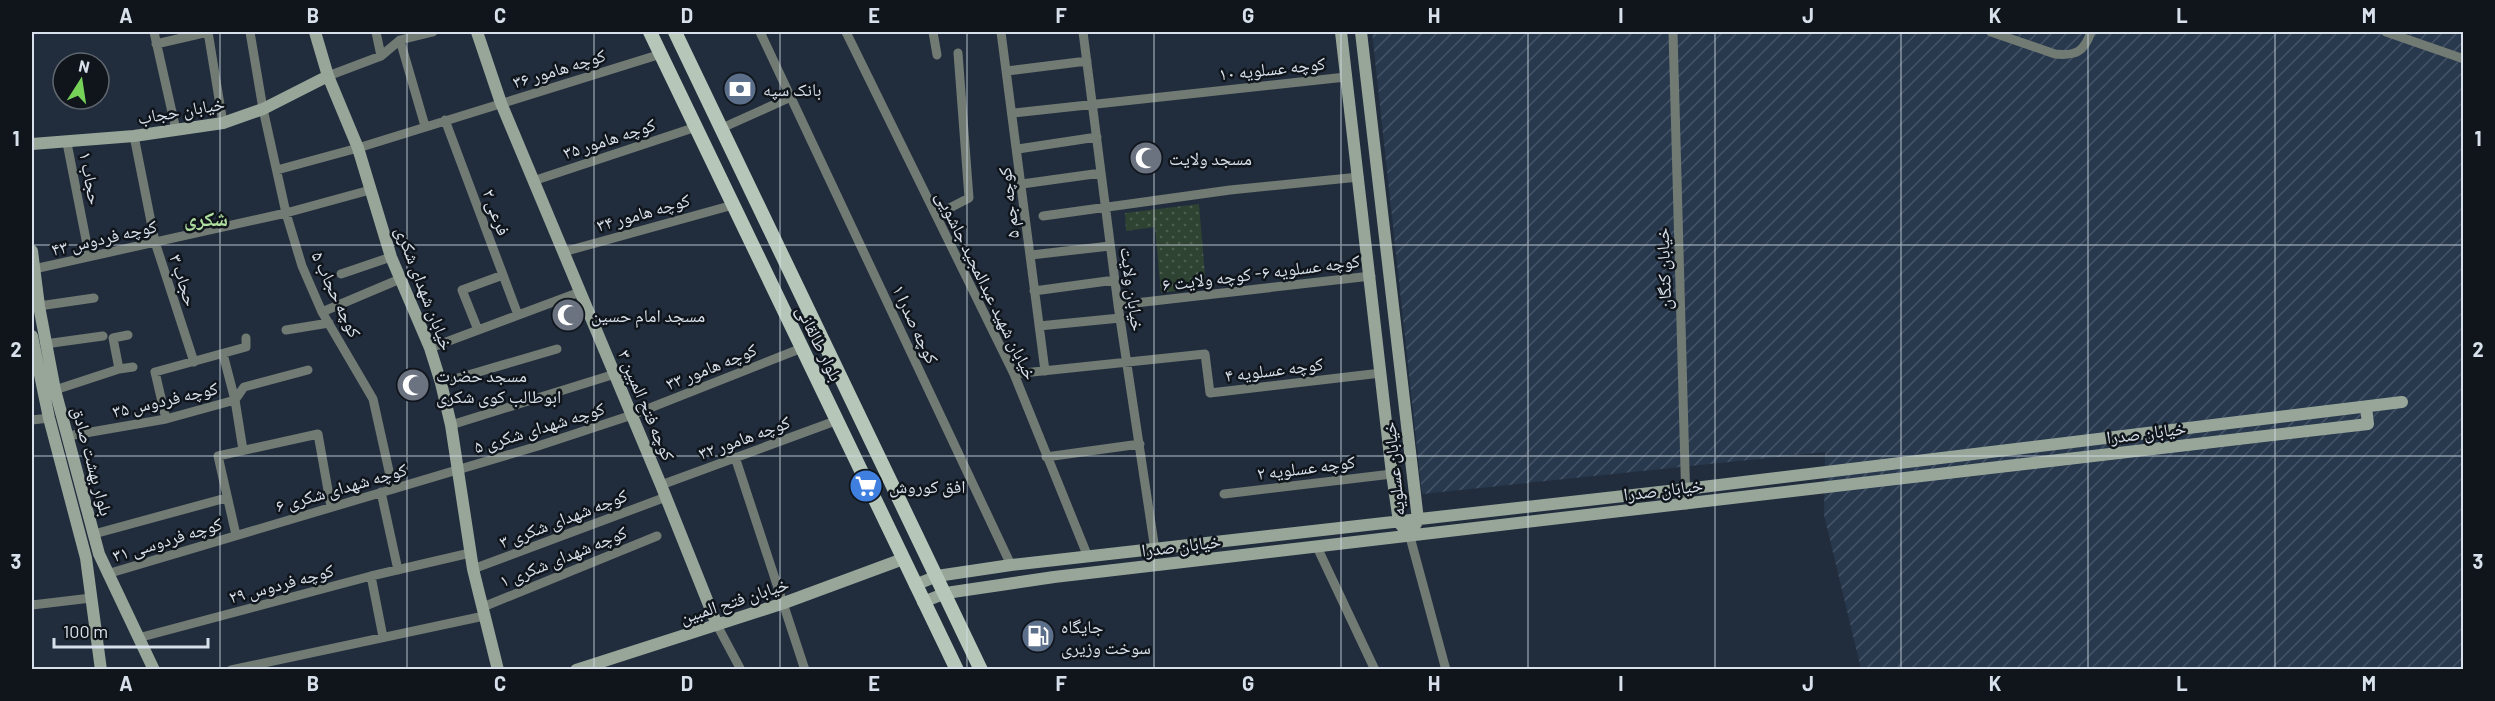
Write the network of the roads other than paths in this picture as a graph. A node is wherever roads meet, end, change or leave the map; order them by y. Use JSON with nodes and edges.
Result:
{"nodes":[{"id":1,"x":154,"y":32,"type":"edge"},
{"id":2,"x":208,"y":32,"type":"edge"},
{"id":3,"x":250,"y":32,"type":"edge"},
{"id":4,"x":315,"y":32,"type":"edge"},
{"id":5,"x":376,"y":32,"type":"edge"},
{"id":6,"x":433,"y":32,"type":"edge"},
{"id":7,"x":477,"y":32,"type":"edge"},
{"id":8,"x":650,"y":32,"type":"edge"},
{"id":9,"x":675,"y":32,"type":"edge"},
{"id":10,"x":760,"y":32,"type":"edge"},
{"id":11,"x":846,"y":32,"type":"edge"},
{"id":12,"x":933,"y":32,"type":"edge"},
{"id":13,"x":1001,"y":32,"type":"edge"},
{"id":14,"x":1083,"y":32,"type":"edge"},
{"id":15,"x":1341,"y":32,"type":"edge"},
{"id":16,"x":1361,"y":32,"type":"edge"},
{"id":17,"x":1673,"y":32,"type":"edge"},
{"id":18,"x":1991,"y":32,"type":"edge"},
{"id":19,"x":2091,"y":32,"type":"edge"},
{"id":20,"x":2386,"y":32,"type":"edge"},
{"id":21,"x":400,"y":40,"type":"junction"},
{"id":22,"x":156,"y":44,"type":"junction"},
{"id":23,"x":958,"y":53,"type":"dead end"},
{"id":24,"x":661,"y":54,"type":"junction"},
{"id":25,"x":381,"y":56,"type":"junction"},
{"id":26,"x":937,"y":56,"type":"dead end"},
{"id":27,"x":2463,"y":59,"type":"edge"},
{"id":28,"x":1087,"y":61,"type":"junction"},
{"id":29,"x":1007,"y":70,"type":"junction"},
{"id":30,"x":328,"y":76,"type":"junction"},
{"id":31,"x":1346,"y":77,"type":"junction"},
{"id":32,"x":791,"y":97,"type":"junction"},
{"id":33,"x":501,"y":103,"type":"junction"},
{"id":34,"x":1093,"y":103,"type":"junction"},
{"id":35,"x":263,"y":109,"type":"junction"},
{"id":36,"x":1013,"y":113,"type":"junction"},
{"id":37,"x":445,"y":120,"type":"junction"},
{"id":38,"x":223,"y":123,"type":"junction"},
{"id":39,"x":425,"y":126,"type":"junction"},
{"id":40,"x":696,"y":127,"type":"junction"},
{"id":41,"x":723,"y":128,"type":"junction"},
{"id":42,"x":176,"y":130,"type":"junction"},
{"id":43,"x":134,"y":136,"type":"junction"},
{"id":44,"x":1097,"y":137,"type":"junction"},
{"id":45,"x":67,"y":143,"type":"junction"},
{"id":46,"x":32,"y":144,"type":"edge"},
{"id":47,"x":358,"y":148,"type":"junction"},
{"id":48,"x":1018,"y":149,"type":"junction"},
{"id":49,"x":277,"y":170,"type":"junction"},
{"id":50,"x":1101,"y":173,"type":"junction"},
{"id":51,"x":1359,"y":177,"type":"junction"},
{"id":52,"x":533,"y":181,"type":"junction"},
{"id":53,"x":1022,"y":184,"type":"junction"},
{"id":54,"x":369,"y":190,"type":"junction"},
{"id":55,"x":733,"y":205,"type":"junction"},
{"id":56,"x":1106,"y":207,"type":"junction"},
{"id":57,"x":286,"y":213,"type":"junction"},
{"id":58,"x":936,"y":215,"type":"junction"},
{"id":59,"x":1043,"y":216,"type":"dead end"},
{"id":60,"x":155,"y":242,"type":"junction"},
{"id":61,"x":1110,"y":246,"type":"junction"},
{"id":62,"x":32,"y":251,"type":"edge"},
{"id":63,"x":563,"y":252,"type":"junction"},
{"id":64,"x":89,"y":255,"type":"junction"},
{"id":65,"x":1031,"y":255,"type":"junction"},
{"id":66,"x":392,"y":257,"type":"junction"},
{"id":67,"x":34,"y":269,"type":"junction"},
{"id":68,"x":341,"y":274,"type":"dead end"},
{"id":69,"x":503,"y":275,"type":"junction"},
{"id":70,"x":1371,"y":276,"type":"junction"},
{"id":71,"x":400,"y":279,"type":"junction"},
{"id":72,"x":1115,"y":280,"type":"junction"},
{"id":73,"x":1034,"y":291,"type":"junction"},
{"id":74,"x":580,"y":292,"type":"junction"},
{"id":75,"x":94,"y":298,"type":"dead end"},
{"id":76,"x":1118,"y":305,"type":"junction"},
{"id":77,"x":39,"y":306,"type":"junction"},
{"id":78,"x":322,"y":312,"type":"junction"},
{"id":79,"x":518,"y":315,"type":"junction"},
{"id":80,"x":1120,"y":318,"type":"junction"},
{"id":81,"x":329,"y":323,"type":"junction"},
{"id":82,"x":1039,"y":326,"type":"junction"},
{"id":83,"x":286,"y":330,"type":"dead end"},
{"id":84,"x":478,"y":330,"type":"junction"},
{"id":85,"x":128,"y":335,"type":"dead end"},
{"id":86,"x":103,"y":336,"type":"dead end"},
{"id":87,"x":246,"y":338,"type":"dead end"},
{"id":88,"x":823,"y":339,"type":"junction"},
{"id":89,"x":35,"y":341,"type":"edge"},
{"id":90,"x":430,"y":348,"type":"junction"},
{"id":91,"x":802,"y":348,"type":"junction"},
{"id":92,"x":557,"y":349,"type":"dead end"},
{"id":93,"x":223,"y":354,"type":"junction"},
{"id":94,"x":194,"y":362,"type":"junction"},
{"id":95,"x":1128,"y":362,"type":"junction"},
{"id":96,"x":133,"y":367,"type":"dead end"},
{"id":97,"x":119,"y":369,"type":"junction"},
{"id":98,"x":308,"y":370,"type":"dead end"},
{"id":99,"x":1045,"y":371,"type":"junction"},
{"id":100,"x":1381,"y":373,"type":"junction"},
{"id":101,"x":615,"y":374,"type":"junction"},
{"id":102,"x":1014,"y":374,"type":"junction"},
{"id":103,"x":441,"y":383,"type":"junction"},
{"id":104,"x":55,"y":390,"type":"junction"},
{"id":105,"x":235,"y":400,"type":"junction"},
{"id":106,"x":2402,"y":402,"type":"dead end"},
{"id":107,"x":2366,"y":407,"type":"junction"},
{"id":108,"x":632,"y":415,"type":"junction"},
{"id":109,"x":49,"y":418,"type":"junction"},
{"id":110,"x":166,"y":419,"type":"junction"},
{"id":111,"x":32,"y":420,"type":"edge"},
{"id":112,"x":838,"y":420,"type":"junction"},
{"id":113,"x":2227,"y":424,"type":"junction"},
{"id":114,"x":451,"y":425,"type":"junction"},
{"id":115,"x":68,"y":436,"type":"junction"},
{"id":116,"x":2228,"y":440,"type":"junction"},
{"id":117,"x":2063,"y":443,"type":"junction"},
{"id":118,"x":1140,"y":444,"type":"junction"},
{"id":119,"x":243,"y":450,"type":"junction"},
{"id":120,"x":735,"y":457,"type":"junction"},
{"id":121,"x":1046,"y":457,"type":"junction"},
{"id":122,"x":2066,"y":460,"type":"junction"},
{"id":123,"x":1922,"y":461,"type":"junction"},
{"id":124,"x":456,"y":470,"type":"junction"},
{"id":125,"x":1392,"y":474,"type":"junction"},
{"id":126,"x":1924,"y":476,"type":"junction"},
{"id":127,"x":393,"y":489,"type":"junction"},
{"id":128,"x":1686,"y":489,"type":"junction"},
{"id":129,"x":663,"y":491,"type":"junction"},
{"id":130,"x":381,"y":492,"type":"junction"},
{"id":131,"x":1224,"y":494,"type":"dead end"},
{"id":132,"x":226,"y":498,"type":"junction"},
{"id":133,"x":1686,"y":505,"type":"junction"},
{"id":134,"x":332,"y":507,"type":"junction"},
{"id":135,"x":1418,"y":520,"type":"junction"},
{"id":136,"x":1398,"y":522,"type":"junction"},
{"id":137,"x":94,"y":534,"type":"junction"},
{"id":138,"x":236,"y":535,"type":"junction"},
{"id":139,"x":657,"y":536,"type":"dead end"},
{"id":140,"x":1410,"y":537,"type":"junction"},
{"id":141,"x":1209,"y":544,"type":"junction"},
{"id":142,"x":1317,"y":547,"type":"junction"},
{"id":143,"x":1155,"y":550,"type":"junction"},
{"id":144,"x":470,"y":553,"type":"junction"},
{"id":145,"x":1088,"y":557,"type":"junction"},
{"id":146,"x":903,"y":559,"type":"junction"},
{"id":147,"x":1211,"y":559,"type":"junction"},
{"id":148,"x":1051,"y":562,"type":"junction"},
{"id":149,"x":1011,"y":565,"type":"junction"},
{"id":150,"x":473,"y":569,"type":"junction"},
{"id":151,"x":398,"y":570,"type":"junction"},
{"id":152,"x":107,"y":574,"type":"junction"},
{"id":153,"x":370,"y":576,"type":"junction"},
{"id":154,"x":937,"y":576,"type":"junction"},
{"id":155,"x":1054,"y":577,"type":"junction"},
{"id":156,"x":88,"y":578,"type":"junction"},
{"id":157,"x":915,"y":585,"type":"junction"},
{"id":158,"x":946,"y":593,"type":"junction"},
{"id":159,"x":91,"y":598,"type":"junction"},
{"id":160,"x":923,"y":602,"type":"junction"},
{"id":161,"x":784,"y":603,"type":"junction"},
{"id":162,"x":32,"y":605,"type":"edge"},
{"id":163,"x":483,"y":612,"type":"junction"},
{"id":164,"x":717,"y":625,"type":"junction"},
{"id":165,"x":383,"y":637,"type":"junction"},
{"id":166,"x":138,"y":638,"type":"junction"},
{"id":167,"x":101,"y":669,"type":"edge"},
{"id":168,"x":154,"y":669,"type":"edge"},
{"id":169,"x":231,"y":669,"type":"edge"},
{"id":170,"x":498,"y":669,"type":"edge"},
{"id":171,"x":576,"y":669,"type":"edge"},
{"id":172,"x":741,"y":669,"type":"edge"},
{"id":173,"x":805,"y":669,"type":"edge"},
{"id":174,"x":957,"y":669,"type":"edge"},
{"id":175,"x":981,"y":669,"type":"edge"},
{"id":176,"x":1375,"y":669,"type":"edge"},
{"id":177,"x":1446,"y":669,"type":"edge"}],
"edges":[{"from":1,"to":22,"type":"street"},
{"from":2,"to":22,"type":"street"},
{"from":2,"to":38,"type":"street"},
{"from":3,"to":35,"type":"street","name":"کوچه حجاب ۵"},
{"from":4,"to":30,"type":"street","name":"خیابان شهدای شکری"},
{"from":5,"to":25,"type":"street"},
{"from":6,"to":21,"type":"street"},
{"from":7,"to":33,"type":"street","name":"کوچه فتح المبین ۳"},
{"from":8,"to":24,"type":"main road","name":"بلوار طالقانی"},
{"from":9,"to":41,"type":"main road","name":"بلوار طالقانی"},
{"from":10,"to":32,"type":"street","name":"کوچه صدرا ۱"},
{"from":11,"to":58,"type":"street","name":"خیابان شهید عبدالمجید جاشویی"},
{"from":12,"to":26,"type":"street"},
{"from":13,"to":29,"type":"street","name":"کوچه جم ۵"},
{"from":14,"to":28,"type":"street","name":"خیابان ولایت"},
{"from":15,"to":31,"type":"street","name":"خیابان عسلویه"},
{"from":16,"to":135,"type":"street","name":"خیابان عسلویه"},
{"from":17,"to":128,"type":"street","name":"خیابان کنگان"},
{"from":18,"to":19,"type":"street"},
{"from":20,"to":27,"type":"street"},
{"from":21,"to":25,"type":"street"},
{"from":21,"to":39,"type":"street"},
{"from":22,"to":42,"type":"street"},
{"from":23,"to":58,"type":"street"},
{"from":24,"to":33,"type":"street","name":"کوچه هامور ۳۶"},
{"from":24,"to":40,"type":"main road","name":"بلوار طالقانی"},
{"from":25,"to":30,"type":"street"},
{"from":28,"to":29,"type":"street"},
{"from":28,"to":34,"type":"street","name":"خیابان ولایت"},
{"from":29,"to":36,"type":"street","name":"کوچه جم ۵"},
{"from":30,"to":35,"type":"street","name":"خیابان حجاب"},
{"from":30,"to":47,"type":"street","name":"خیابان شهدای شکری"},
{"from":31,"to":34,"type":"street","name":"کوچه عسلویه ۱۰"},
{"from":31,"to":51,"type":"street","name":"خیابان عسلویه"},
{"from":32,"to":41,"type":"street"},
{"from":32,"to":149,"type":"street","name":"کوچه صدرا ۱"},
{"from":33,"to":37,"type":"street","name":"کوچه هامور ۳۶"},
{"from":33,"to":52,"type":"street","name":"کوچه فتح المبین ۳"},
{"from":34,"to":36,"type":"street","name":"کوچه عسلویه ۱۰"},
{"from":34,"to":44,"type":"street","name":"خیابان ولایت"},
{"from":35,"to":38,"type":"street","name":"خیابان حجاب"},
{"from":35,"to":49,"type":"street","name":"کوچه حجاب ۵"},
{"from":36,"to":48,"type":"street","name":"کوچه جم ۵"},
{"from":37,"to":39,"type":"street","name":"کوچه هامور ۳۶"},
{"from":37,"to":69,"type":"street","name":"فرعی ۲"},
{"from":38,"to":42,"type":"street","name":"خیابان حجاب"},
{"from":39,"to":47,"type":"street","name":"کوچه هامور ۳۶"},
{"from":40,"to":52,"type":"street","name":"کوچه هامور ۳۵"},
{"from":40,"to":55,"type":"main road","name":"بلوار طالقانی"},
{"from":41,"to":88,"type":"main road","name":"بلوار طالقانی"},
{"from":42,"to":43,"type":"street","name":"خیابان حجاب"},
{"from":43,"to":45,"type":"street","name":"خیابان حجاب"},
{"from":43,"to":60,"type":"street","name":"حجاب ۳"},
{"from":44,"to":48,"type":"street"},
{"from":44,"to":50,"type":"street","name":"خیابان ولایت"},
{"from":45,"to":46,"type":"street","name":"خیابان حجاب"},
{"from":45,"to":64,"type":"street","name":"حجاب ۱"},
{"from":47,"to":49,"type":"street","name":"کوچه هامور ۳۶"},
{"from":47,"to":54,"type":"street","name":"خیابان شهدای شکری"},
{"from":48,"to":53,"type":"street","name":"کوچه جم ۵"},
{"from":49,"to":57,"type":"street","name":"کوچه حجاب ۵"},
{"from":50,"to":53,"type":"street"},
{"from":50,"to":56,"type":"street","name":"خیابان ولایت"},
{"from":51,"to":56,"type":"street"},
{"from":51,"to":70,"type":"street","name":"خیابان عسلویه"},
{"from":52,"to":63,"type":"street","name":"کوچه فتح المبین ۳"},
{"from":53,"to":65,"type":"street","name":"کوچه جم ۵"},
{"from":54,"to":57,"type":"street","name":"کوچه فردوس ۴۳"},
{"from":54,"to":66,"type":"street","name":"خیابان شهدای شکری"},
{"from":55,"to":63,"type":"street","name":"کوچه هامور ۳۴"},
{"from":55,"to":91,"type":"main road","name":"بلوار طالقانی"},
{"from":56,"to":59,"type":"street"},
{"from":56,"to":61,"type":"street","name":"خیابان ولایت"},
{"from":57,"to":60,"type":"street","name":"کوچه فردوس ۴۳"},
{"from":57,"to":78,"type":"street","name":"کوچه حجاب ۵"},
{"from":58,"to":102,"type":"street","name":"خیابان شهید عبدالمجید جاشویی"},
{"from":60,"to":64,"type":"street","name":"کوچه فردوس ۴۳"},
{"from":60,"to":94,"type":"street","name":"حجاب ۳"},
{"from":61,"to":65,"type":"street"},
{"from":61,"to":72,"type":"street","name":"خیابان ولایت"},
{"from":62,"to":67,"type":"street","name":"بلوار بهشت صادق"},
{"from":63,"to":74,"type":"street","name":"کوچه فتح المبین ۳"},
{"from":64,"to":67,"type":"street","name":"کوچه فردوس ۴۳"},
{"from":65,"to":73,"type":"street","name":"کوچه جم ۵"},
{"from":66,"to":68,"type":"street"},
{"from":66,"to":71,"type":"street","name":"خیابان شهدای شکری"},
{"from":67,"to":77,"type":"street","name":"بلوار بهشت صادق"},
{"from":69,"to":79,"type":"street","name":"فرعی ۲"},
{"from":69,"to":84,"type":"street"},
{"from":70,"to":76,"type":"street","name":"کوچه عسلویه ۶- کوچه ولایت ۶"},
{"from":70,"to":100,"type":"street","name":"خیابان عسلویه"},
{"from":71,"to":78,"type":"street"},
{"from":71,"to":90,"type":"street","name":"خیابان شهدای شکری"},
{"from":72,"to":73,"type":"street"},
{"from":72,"to":76,"type":"street","name":"خیابان ولایت"},
{"from":73,"to":82,"type":"street","name":"کوچه جم ۵"},
{"from":74,"to":79,"type":"street"},
{"from":74,"to":101,"type":"street","name":"کوچه فتح المبین ۳"},
{"from":75,"to":77,"type":"street"},
{"from":76,"to":80,"type":"street","name":"خیابان ولایت"},
{"from":77,"to":89,"type":"street","name":"بلوار بهشت صادق"},
{"from":78,"to":81,"type":"street","name":"کوچه حجاب ۵"},
{"from":79,"to":84,"type":"street"},
{"from":80,"to":82,"type":"street"},
{"from":80,"to":95,"type":"street","name":"خیابان ولایت"},
{"from":81,"to":83,"type":"street"},
{"from":81,"to":127,"type":"street","name":"کوچه حجاب ۵"},
{"from":82,"to":99,"type":"street","name":"کوچه جم ۵"},
{"from":84,"to":90,"type":"street"},
{"from":85,"to":97,"type":"street"},
{"from":86,"to":89,"type":"street"},
{"from":87,"to":93,"type":"street"},
{"from":88,"to":91,"type":"main road"},
{"from":88,"to":154,"type":"main road","name":"بلوار طالقانی"},
{"from":89,"to":104,"type":"street","name":"بلوار بهشت صادق"},
{"from":89,"to":109,"type":"street","name":"بلوار بهشت صادق"},
{"from":90,"to":103,"type":"street","name":"خیابان شهدای شکری"},
{"from":91,"to":108,"type":"street","name":"کوچه هامور ۳۳"},
{"from":91,"to":112,"type":"main road","name":"بلوار طالقانی"},
{"from":92,"to":103,"type":"street"},
{"from":93,"to":94,"type":"street"},
{"from":93,"to":105,"type":"street"},
{"from":94,"to":110,"type":"street"},
{"from":95,"to":99,"type":"street"},
{"from":95,"to":100,"type":"street","name":"کوچه عسلویه ۴"},
{"from":95,"to":118,"type":"street","name":"خیابان ولایت"},
{"from":96,"to":97,"type":"street"},
{"from":97,"to":104,"type":"street"},
{"from":98,"to":105,"type":"street"},
{"from":99,"to":102,"type":"street"},
{"from":100,"to":125,"type":"street","name":"خیابان عسلویه"},
{"from":101,"to":108,"type":"street","name":"کوچه فتح المبین ۳"},
{"from":101,"to":114,"type":"street"},
{"from":102,"to":121,"type":"street","name":"خیابان شهید عبدالمجید جاشویی"},
{"from":103,"to":114,"type":"street","name":"خیابان شهدای شکری"},
{"from":104,"to":115,"type":"street","name":"بلوار بهشت صادق"},
{"from":105,"to":110,"type":"street","name":"کوچه فردوس ۳۵"},
{"from":105,"to":119,"type":"street"},
{"from":106,"to":107,"type":"street","name":"خیابان صدرا"},
{"from":107,"to":113,"type":"street","name":"خیابان صدرا"},
{"from":107,"to":116,"type":"street","name":"خیابان صدرا"},
{"from":108,"to":124,"type":"street","name":"کوچه شهدای شکری ۵"},
{"from":108,"to":129,"type":"street","name":"کوچه فتح المبین ۳"},
{"from":109,"to":111,"type":"street"},
{"from":109,"to":156,"type":"street","name":"بلوار بهشت صادق"},
{"from":110,"to":115,"type":"street","name":"کوچه فردوس ۳۵"},
{"from":112,"to":120,"type":"street","name":"کوچه هامور ۳۲"},
{"from":112,"to":146,"type":"main road","name":"بلوار طالقانی"},
{"from":113,"to":116,"type":"street"},
{"from":113,"to":117,"type":"street","name":"خیابان صدرا"},
{"from":114,"to":124,"type":"street","name":"خیابان شهدای شکری"},
{"from":115,"to":137,"type":"street","name":"بلوار بهشت صادق"},
{"from":116,"to":122,"type":"street","name":"خیابان صدرا"},
{"from":117,"to":122,"type":"street"},
{"from":117,"to":123,"type":"street","name":"خیابان صدرا"},
{"from":118,"to":121,"type":"street"},
{"from":118,"to":143,"type":"street","name":"خیابان ولایت"},
{"from":119,"to":132,"type":"street"},
{"from":119,"to":134,"type":"street"},
{"from":120,"to":129,"type":"street","name":"کوچه هامور ۳۲"},
{"from":120,"to":161,"type":"street"},
{"from":121,"to":145,"type":"street","name":"خیابان شهید عبدالمجید جاشویی"},
{"from":122,"to":126,"type":"street","name":"خیابان صدرا"},
{"from":123,"to":126,"type":"street"},
{"from":123,"to":128,"type":"street","name":"خیابان صدرا"},
{"from":124,"to":127,"type":"street","name":"کوچه شهدای شکری ۶"},
{"from":124,"to":144,"type":"street","name":"خیابان شهدای شکری"},
{"from":125,"to":131,"type":"street","name":"کوچه عسلویه ۲"},
{"from":125,"to":136,"type":"street","name":"خیابان عسلویه"},
{"from":126,"to":133,"type":"street","name":"خیابان صدرا"},
{"from":127,"to":130,"type":"street","name":"کوچه شهدای شکری ۶"},
{"from":128,"to":133,"type":"street","name":"خیابان کنگان"},
{"from":128,"to":135,"type":"street","name":"خیابان صدرا"},
{"from":129,"to":150,"type":"street","name":"کوچه شهدای شکری ۳"},
{"from":129,"to":164,"type":"street","name":"کوچه فتح المبین ۳"},
{"from":130,"to":134,"type":"street","name":"کوچه شهدای شکری ۶"},
{"from":130,"to":151,"type":"street"},
{"from":132,"to":137,"type":"street"},
{"from":132,"to":138,"type":"street"},
{"from":133,"to":140,"type":"street","name":"خیابان صدرا"},
{"from":134,"to":138,"type":"street","name":"کوچه شهدای شکری ۶"},
{"from":135,"to":136,"type":"street","name":"خیابان صدرا"},
{"from":135,"to":140,"type":"street","name":"خیابان عسلویه"},
{"from":136,"to":140,"type":"street","name":"خیابان عسلویه"},
{"from":136,"to":141,"type":"street","name":"خیابان صدرا"},
{"from":137,"to":152,"type":"street","name":"بلوار بهشت صادق"},
{"from":138,"to":152,"type":"street","name":"کوچه فردوسی ۳۱"},
{"from":139,"to":163,"type":"street","name":"کوچه شهدای شکری ۱"},
{"from":140,"to":142,"type":"street","name":"خیابان صدرا"},
{"from":140,"to":177,"type":"street"},
{"from":141,"to":143,"type":"street","name":"خیابان صدرا"},
{"from":141,"to":147,"type":"street"},
{"from":142,"to":147,"type":"street","name":"خیابان صدرا"},
{"from":142,"to":176,"type":"street"},
{"from":143,"to":145,"type":"street","name":"خیابان صدرا"},
{"from":144,"to":150,"type":"street","name":"خیابان شهدای شکری"},
{"from":144,"to":151,"type":"street","name":"کوچه فردوس ۲۹"},
{"from":145,"to":148,"type":"street","name":"خیابان صدرا"},
{"from":146,"to":157,"type":"main road","name":"بلوار طالقانی"},
{"from":146,"to":161,"type":"street","name":"خیابان فتح المبین"},
{"from":147,"to":155,"type":"street","name":"خیابان صدرا"},
{"from":148,"to":149,"type":"street","name":"خیابان صدرا"},
{"from":148,"to":155,"type":"street"},
{"from":149,"to":154,"type":"street","name":"خیابان صدرا"},
{"from":150,"to":163,"type":"street","name":"خیابان شهدای شکری"},
{"from":151,"to":153,"type":"street","name":"کوچه فردوس ۲۹"},
{"from":152,"to":156,"type":"street"},
{"from":152,"to":166,"type":"street","name":"بلوار بهشت صادق"},
{"from":153,"to":165,"type":"street"},
{"from":153,"to":166,"type":"street","name":"کوچه فردوس ۲۹"},
{"from":154,"to":157,"type":"street","name":"خیابان صدرا"},
{"from":154,"to":158,"type":"main road","name":"بلوار طالقانی"},
{"from":155,"to":158,"type":"street","name":"خیابان صدرا"},
{"from":156,"to":159,"type":"street","name":"بلوار بهشت صادق"},
{"from":157,"to":160,"type":"main road","name":"بلوار طالقانی"},
{"from":158,"to":160,"type":"street","name":"خیابان صدرا"},
{"from":158,"to":175,"type":"main road","name":"بلوار طالقانی"},
{"from":159,"to":162,"type":"street"},
{"from":159,"to":167,"type":"street","name":"بلوار بهشت صادق"},
{"from":160,"to":174,"type":"main road","name":"بلوار طالقانی"},
{"from":161,"to":164,"type":"street","name":"خیابان فتح المبین"},
{"from":161,"to":173,"type":"street"},
{"from":163,"to":165,"type":"street","name":"کوچه شهدای شکری ۱"},
{"from":163,"to":170,"type":"street","name":"خیابان شهدای شکری"},
{"from":164,"to":171,"type":"street","name":"خیابان فتح المبین"},
{"from":164,"to":172,"type":"street"},
{"from":165,"to":169,"type":"street","name":"کوچه شهدای شکری ۱"},
{"from":166,"to":168,"type":"street","name":"بلوار بهشت صادق"}]}
